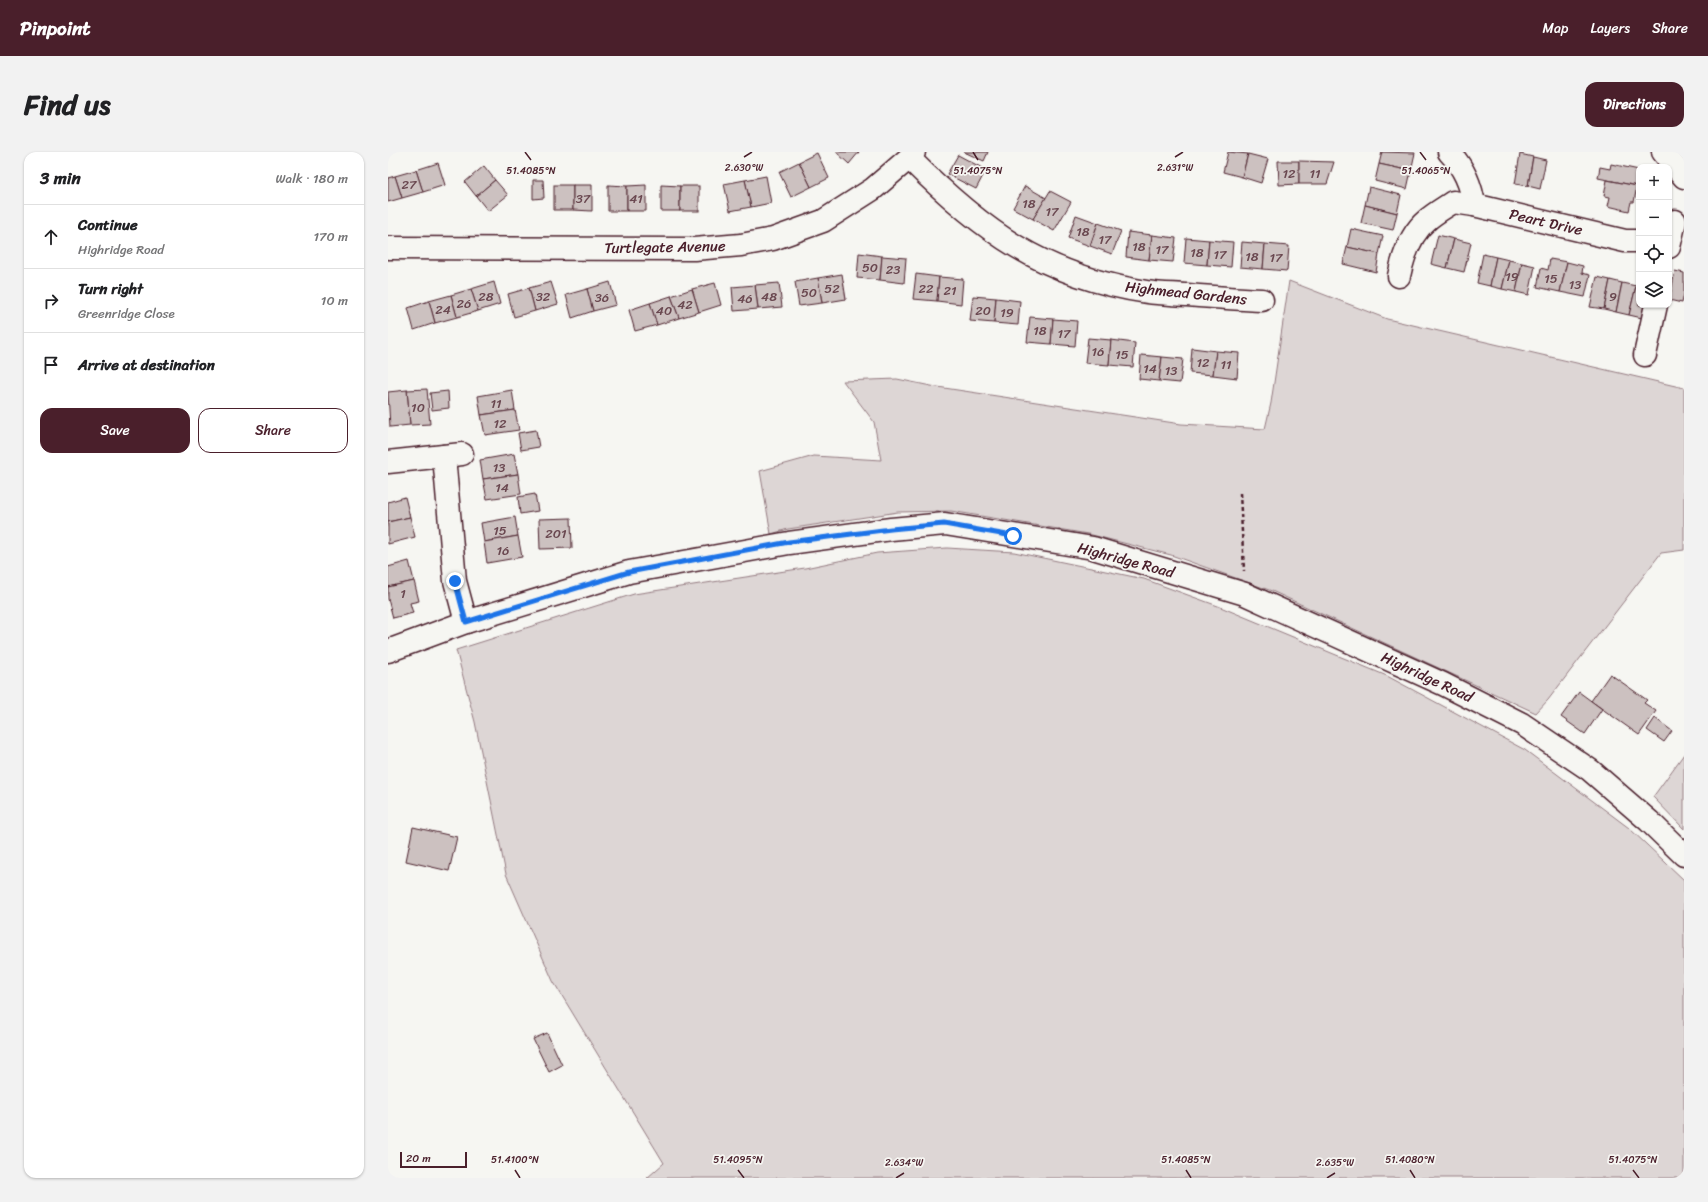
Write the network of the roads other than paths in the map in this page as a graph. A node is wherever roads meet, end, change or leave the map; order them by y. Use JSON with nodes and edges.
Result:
{"nodes":[{"id":1,"x":1449,"y":152,"type":"edge"},
{"id":2,"x":1664,"y":152,"type":"edge"},
{"id":3,"x":912,"y":155,"type":"edge"},
{"id":4,"x":1684,"y":178,"type":"edge"},
{"id":5,"x":1464,"y":204,"type":"junction"},
{"id":6,"x":1676,"y":219,"type":"edge"},
{"id":7,"x":1672,"y":236,"type":"edge"},
{"id":8,"x":1636,"y":241,"type":"edge"},
{"id":9,"x":388,"y":248,"type":"edge"},
{"id":10,"x":1399,"y":276,"type":"dead end"},
{"id":11,"x":1262,"y":300,"type":"dead end"},
{"id":12,"x":1655,"y":308,"type":"edge"},
{"id":13,"x":1645,"y":355,"type":"dead end"},
{"id":14,"x":388,"y":462,"type":"edge"},
{"id":15,"x":466,"y":622,"type":"junction"},
{"id":16,"x":388,"y":651,"type":"edge"},
{"id":17,"x":1684,"y":855,"type":"edge"}],
"edges":[{"from":1,"to":5,"type":"street"},
{"from":2,"to":4,"type":"street"},
{"from":3,"to":9,"type":"street","name":"Turtlegate Avenue"},
{"from":3,"to":11,"type":"street","name":"Highmead Gardens"},
{"from":5,"to":8,"type":"street","name":"Peart Drive"},
{"from":5,"to":10,"type":"street"},
{"from":6,"to":7,"type":"street"},
{"from":12,"to":13,"type":"street"},
{"from":14,"to":15,"type":"street"},
{"from":15,"to":16,"type":"street","name":"Highridge Road"},
{"from":15,"to":17,"type":"street","name":"Highridge Road"}]}
